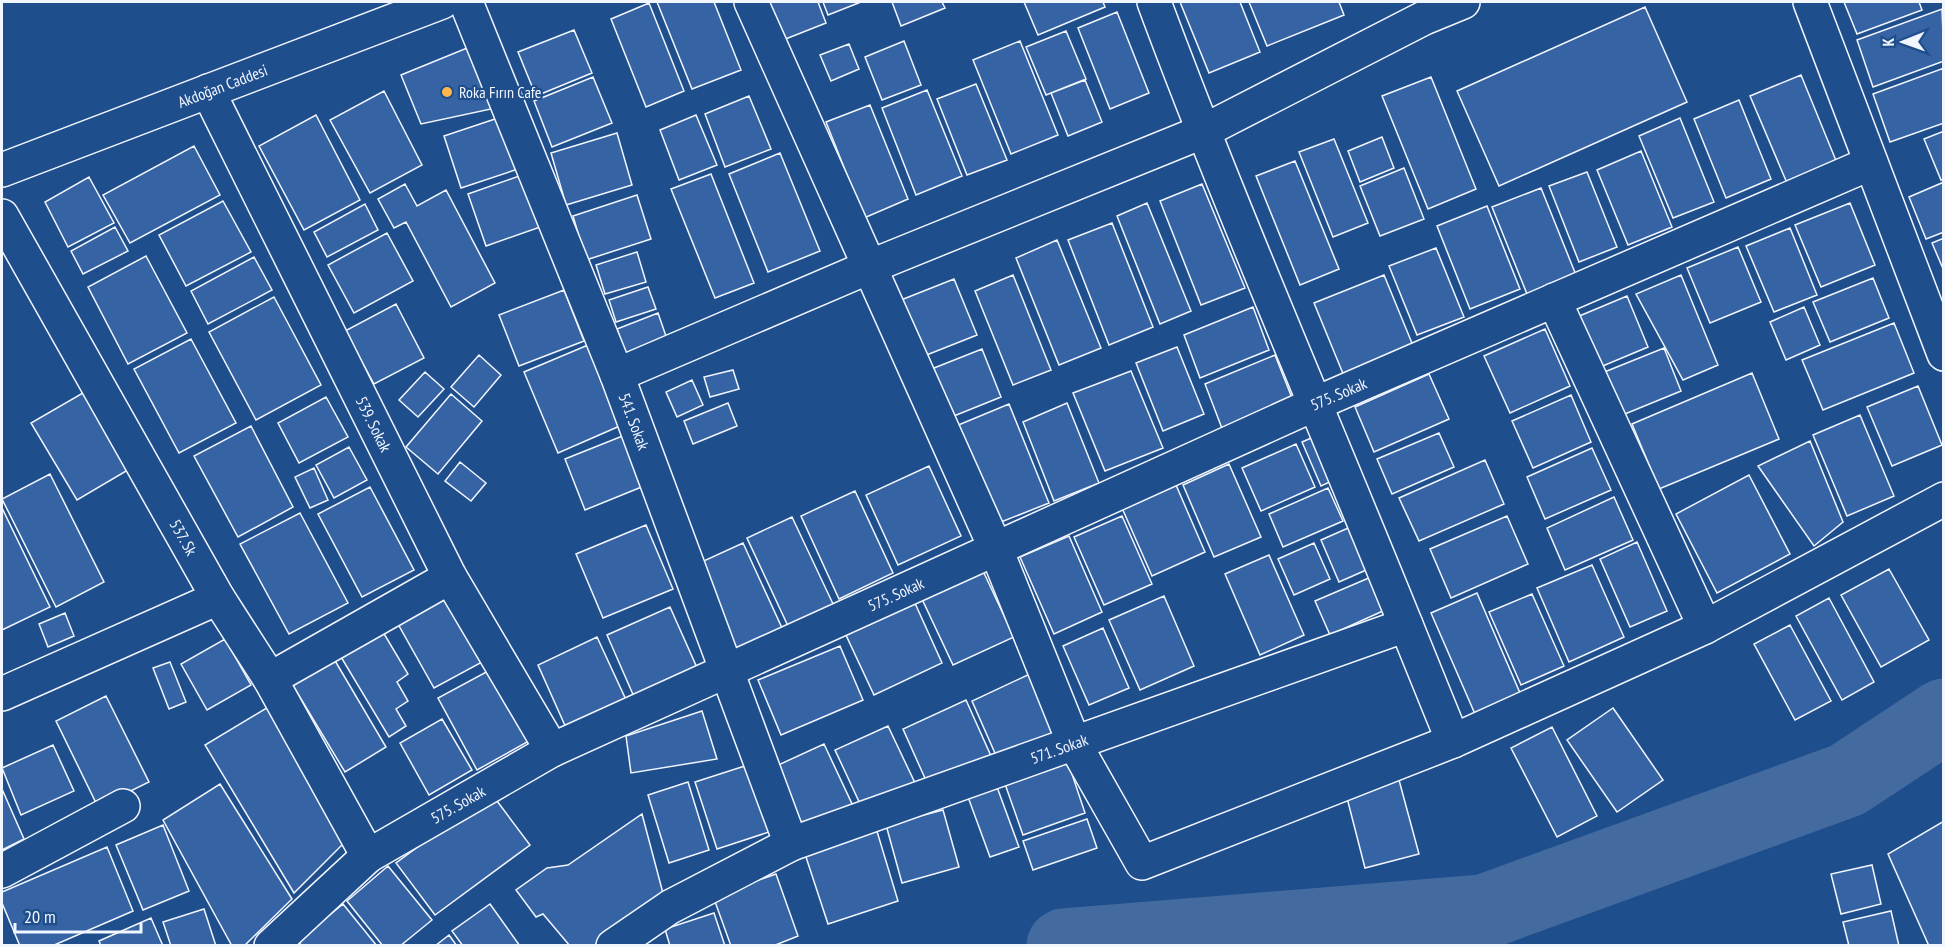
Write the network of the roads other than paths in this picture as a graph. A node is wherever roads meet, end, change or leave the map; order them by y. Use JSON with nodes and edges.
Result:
{"nodes":[{"id":1,"x":442,"y":2,"type":"edge"},
{"id":2,"x":466,"y":2,"type":"edge"},
{"id":3,"x":752,"y":2,"type":"edge"},
{"id":4,"x":1154,"y":2,"type":"edge"},
{"id":5,"x":1463,"y":2,"type":"edge"},
{"id":6,"x":1810,"y":2,"type":"edge"},
{"id":7,"x":208,"y":91,"type":"junction"},
{"id":8,"x":1202,"y":132,"type":"junction"},
{"id":9,"x":1871,"y":163,"type":"junction"},
{"id":10,"x":2,"y":170,"type":"edge"},
{"id":11,"x":2,"y":216,"type":"edge"},
{"id":12,"x":869,"y":267,"type":"junction"},
{"id":13,"x":1554,"y":300,"type":"junction"},
{"id":14,"x":1944,"y":354,"type":"edge"},
{"id":15,"x":617,"y":375,"type":"junction"},
{"id":16,"x":1317,"y":404,"type":"junction"},
{"id":17,"x":1944,"y":499,"type":"edge"},
{"id":18,"x":994,"y":547,"type":"junction"},
{"id":19,"x":450,"y":577,"type":"junction"},
{"id":20,"x":218,"y":598,"type":"junction"},
{"id":21,"x":1406,"y":625,"type":"junction"},
{"id":22,"x":1705,"y":627,"type":"junction"},
{"id":23,"x":725,"y":671,"type":"junction"},
{"id":24,"x":270,"y":679,"type":"junction"},
{"id":25,"x":2,"y":694,"type":"edge"},
{"id":26,"x":1453,"y":741,"type":"junction"},
{"id":27,"x":1074,"y":743,"type":"junction"},
{"id":28,"x":552,"y":750,"type":"junction"},
{"id":29,"x":123,"y":806,"type":"dead end"},
{"id":30,"x":791,"y":844,"type":"junction"},
{"id":31,"x":368,"y":856,"type":"junction"},
{"id":32,"x":2,"y":871,"type":"edge"},
{"id":33,"x":271,"y":945,"type":"edge"},
{"id":34,"x":613,"y":945,"type":"edge"}],
"edges":[{"from":1,"to":7,"type":"street","name":"Akdoğan Caddesi"},
{"from":2,"to":15,"type":"street","name":"541. Sokak"},
{"from":3,"to":12,"type":"street"},
{"from":4,"to":8,"type":"street"},
{"from":5,"to":8,"type":"street"},
{"from":6,"to":9,"type":"street"},
{"from":7,"to":10,"type":"street","name":"Akdoğan Caddesi"},
{"from":7,"to":19,"type":"street","name":"539. Sokak"},
{"from":8,"to":12,"type":"street"},
{"from":8,"to":16,"type":"street"},
{"from":9,"to":13,"type":"street","name":"575. Sokak"},
{"from":9,"to":14,"type":"street"},
{"from":11,"to":20,"type":"street","name":"537. Sk"},
{"from":12,"to":15,"type":"street"},
{"from":12,"to":18,"type":"street"},
{"from":13,"to":16,"type":"street","name":"575. Sokak"},
{"from":13,"to":22,"type":"street"},
{"from":15,"to":23,"type":"street","name":"541. Sokak"},
{"from":16,"to":18,"type":"street","name":"575. Sokak"},
{"from":16,"to":21,"type":"street"},
{"from":17,"to":22,"type":"street"},
{"from":18,"to":23,"type":"street","name":"575. Sokak"},
{"from":18,"to":27,"type":"street"},
{"from":19,"to":24,"type":"street"},
{"from":19,"to":28,"type":"street","name":"539. Sokak"},
{"from":20,"to":24,"type":"street","name":"537. Sk"},
{"from":20,"to":25,"type":"street"},
{"from":21,"to":26,"type":"street"},
{"from":21,"to":27,"type":"street","name":"571. Sokak"},
{"from":22,"to":26,"type":"street"},
{"from":23,"to":28,"type":"street","name":"575. Sokak"},
{"from":23,"to":30,"type":"street","name":"541. Sokak"},
{"from":24,"to":31,"type":"street","name":"537. Sk"},
{"from":26,"to":27,"type":"street"},
{"from":27,"to":30,"type":"street","name":"571. Sokak"},
{"from":28,"to":31,"type":"street","name":"575. Sokak"},
{"from":29,"to":32,"type":"street"},
{"from":30,"to":34,"type":"street","name":"571. Sokak"},
{"from":31,"to":33,"type":"street","name":"575. Sokak"}]}
